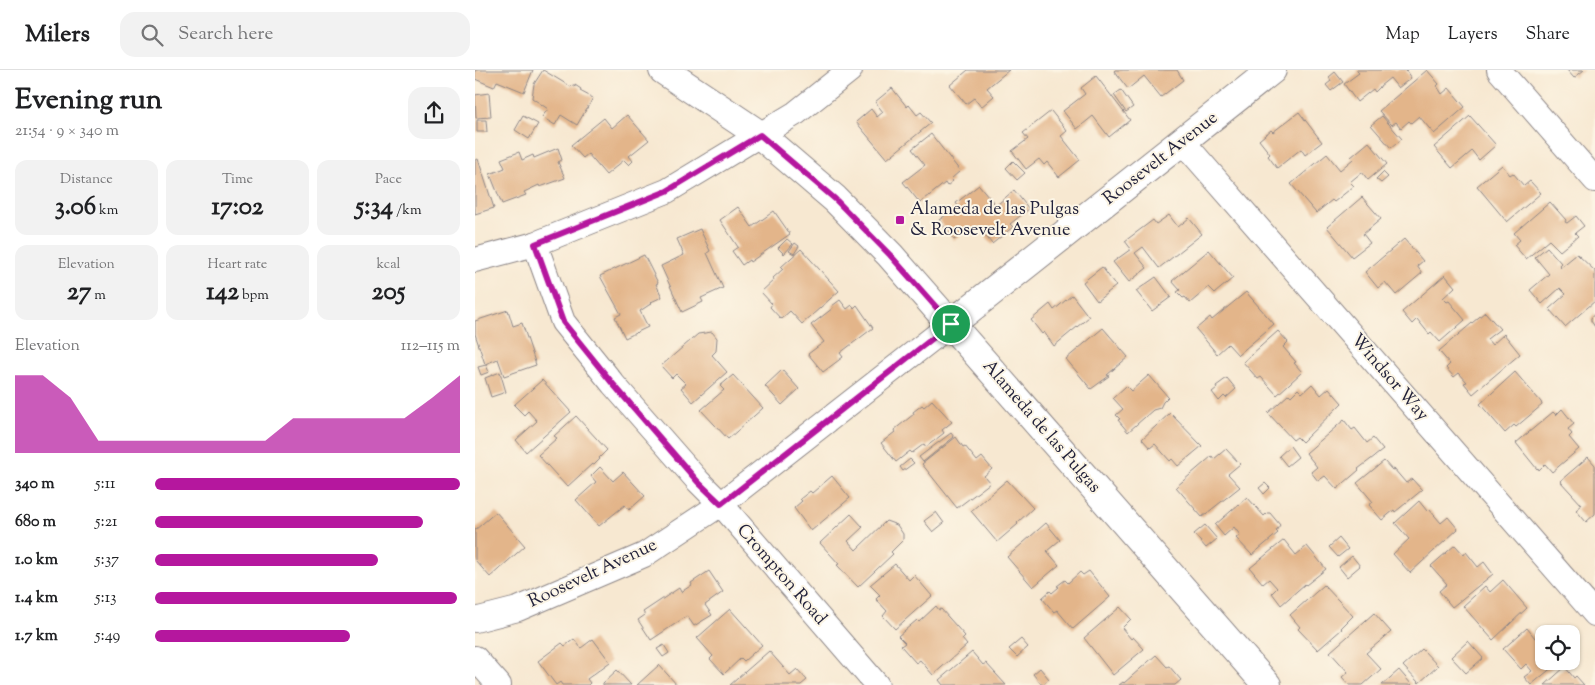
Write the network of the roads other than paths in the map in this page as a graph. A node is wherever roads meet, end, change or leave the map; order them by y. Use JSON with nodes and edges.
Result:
{"nodes":[{"id":1,"x":663,"y":70,"type":"edge"},
{"id":2,"x":850,"y":70,"type":"edge"},
{"id":3,"x":1273,"y":70,"type":"edge"},
{"id":4,"x":1499,"y":70,"type":"edge"},
{"id":5,"x":760,"y":135,"type":"junction"},
{"id":6,"x":1183,"y":142,"type":"junction"},
{"id":7,"x":1595,"y":180,"type":"edge"},
{"id":8,"x":535,"y":244,"type":"junction"},
{"id":9,"x":475,"y":260,"type":"edge"},
{"id":10,"x":951,"y":324,"type":"junction"},
{"id":11,"x":721,"y":504,"type":"junction"},
{"id":12,"x":1595,"y":614,"type":"edge"},
{"id":13,"x":475,"y":620,"type":"edge"},
{"id":14,"x":475,"y":658,"type":"edge"},
{"id":15,"x":499,"y":685,"type":"edge"},
{"id":16,"x":877,"y":685,"type":"edge"},
{"id":17,"x":1267,"y":685,"type":"edge"}],
"edges":[{"from":1,"to":5,"type":"main road","name":"Alameda de las Pulgas"},
{"from":2,"to":5,"type":"street"},
{"from":3,"to":6,"type":"main road","name":"Roosevelt Avenue"},
{"from":4,"to":7,"type":"street"},
{"from":5,"to":8,"type":"street"},
{"from":5,"to":10,"type":"main road","name":"Alameda de las Pulgas"},
{"from":6,"to":10,"type":"main road","name":"Roosevelt Avenue"},
{"from":6,"to":12,"type":"street","name":"Windsor Way"},
{"from":8,"to":9,"type":"street"},
{"from":8,"to":11,"type":"street","name":"Crompton Road"},
{"from":10,"to":11,"type":"street","name":"Roosevelt Avenue"},
{"from":10,"to":17,"type":"main road","name":"Alameda de las Pulgas"},
{"from":11,"to":13,"type":"street","name":"Roosevelt Avenue"},
{"from":11,"to":16,"type":"street","name":"Crompton Road"},
{"from":14,"to":15,"type":"street"}]}
